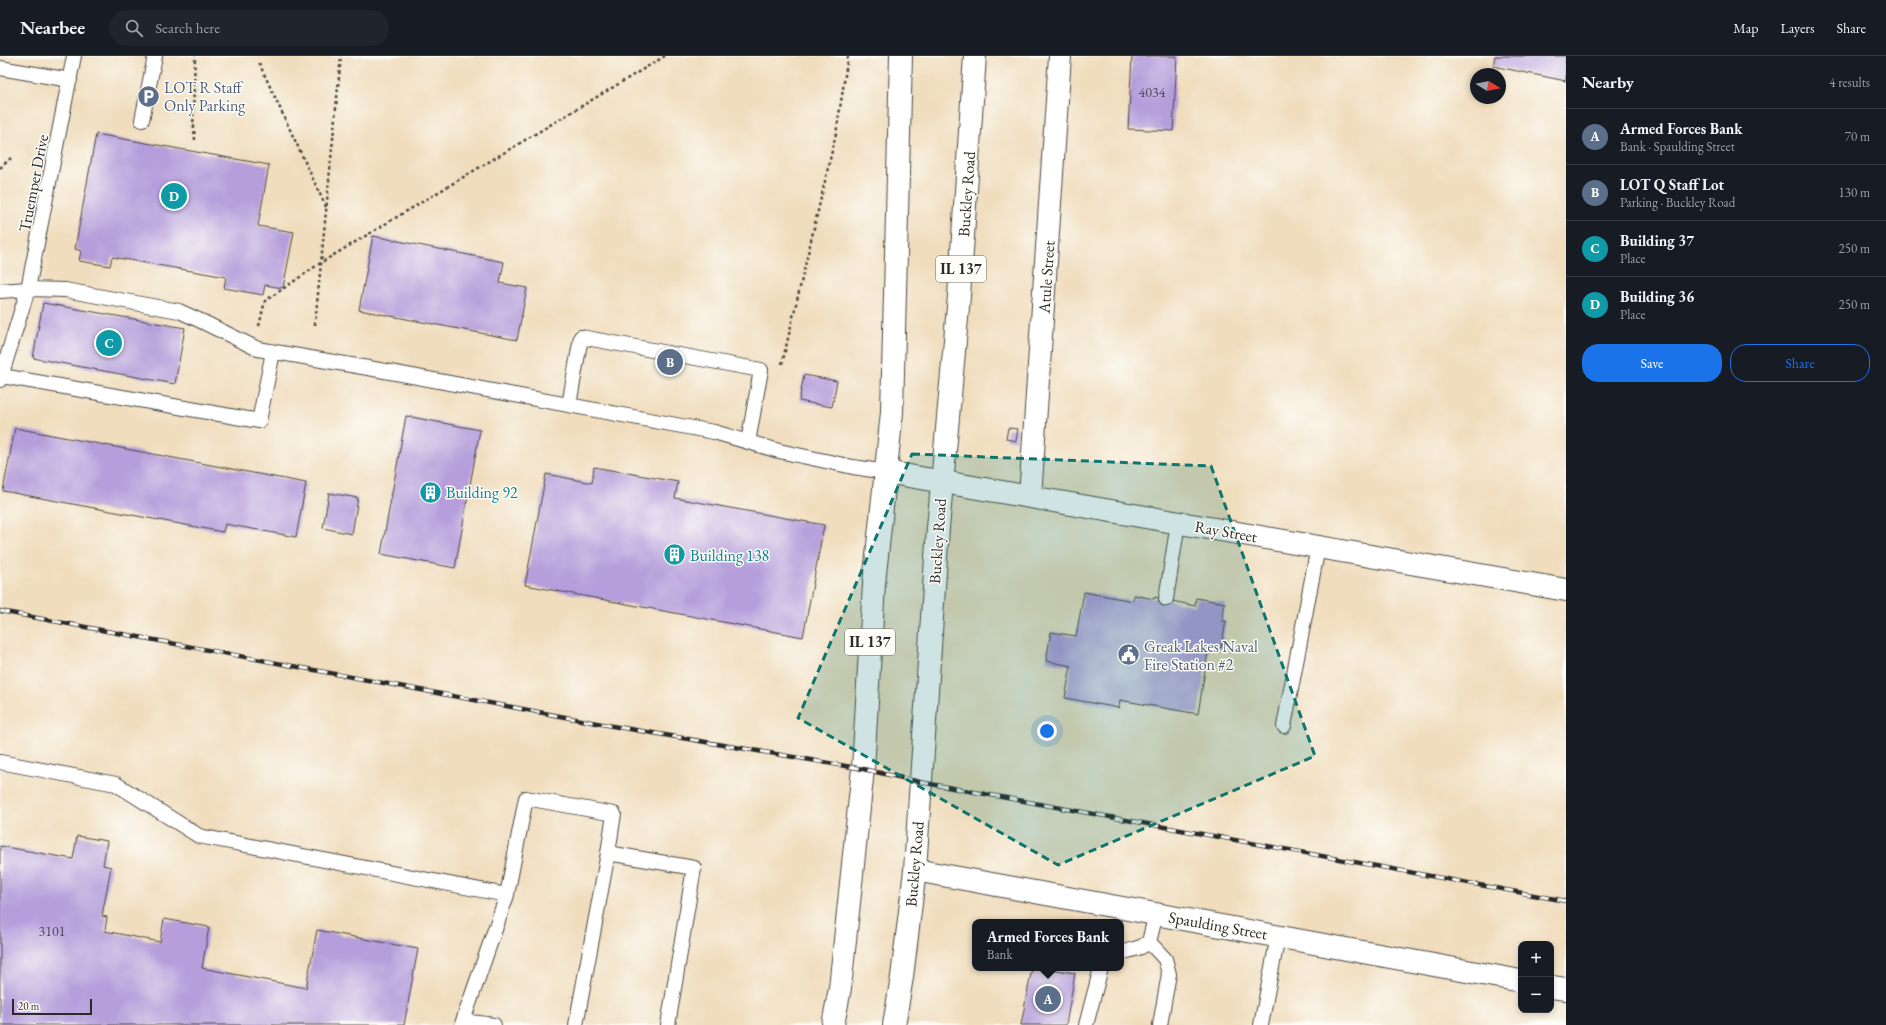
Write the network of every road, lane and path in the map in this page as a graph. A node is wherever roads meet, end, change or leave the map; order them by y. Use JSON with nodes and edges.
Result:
{"nodes":[{"id":1,"x":74,"y":56,"type":"edge"},
{"id":2,"x":155,"y":56,"type":"edge"},
{"id":3,"x":195,"y":56,"type":"edge"},
{"id":4,"x":341,"y":56,"type":"edge"},
{"id":5,"x":665,"y":56,"type":"edge"},
{"id":6,"x":848,"y":56,"type":"edge"},
{"id":7,"x":901,"y":56,"type":"edge"},
{"id":8,"x":974,"y":56,"type":"edge"},
{"id":9,"x":1060,"y":56,"type":"edge"},
{"id":10,"x":259,"y":63,"type":"dead end"},
{"id":11,"x":0,"y":68,"type":"edge"},
{"id":12,"x":70,"y":80,"type":"junction"},
{"id":13,"x":142,"y":120,"type":"dead end"},
{"id":14,"x":195,"y":140,"type":"dead end"},
{"id":15,"x":11,"y":158,"type":"dead end"},
{"id":16,"x":0,"y":168,"type":"edge"},
{"id":17,"x":327,"y":209,"type":"junction"},
{"id":18,"x":322,"y":262,"type":"junction"},
{"id":19,"x":28,"y":289,"type":"junction"},
{"id":20,"x":0,"y":291,"type":"edge"},
{"id":21,"x":315,"y":325,"type":"dead end"},
{"id":22,"x":258,"y":329,"type":"dead end"},
{"id":23,"x":273,"y":352,"type":"junction"},
{"id":24,"x":781,"y":367,"type":"dead end"},
{"id":25,"x":1,"y":378,"type":"edge"},
{"id":26,"x":569,"y":405,"type":"junction"},
{"id":27,"x":748,"y":442,"type":"junction"},
{"id":28,"x":886,"y":472,"type":"junction"},
{"id":29,"x":942,"y":481,"type":"junction"},
{"id":30,"x":1030,"y":497,"type":"junction"},
{"id":31,"x":1178,"y":523,"type":"junction"},
{"id":32,"x":1318,"y":548,"type":"junction"},
{"id":33,"x":1566,"y":590,"type":"edge"},
{"id":34,"x":1166,"y":599,"type":"dead end"},
{"id":35,"x":1284,"y":726,"type":"dead end"},
{"id":36,"x":0,"y":762,"type":"edge"},
{"id":37,"x":608,"y":853,"type":"junction"},
{"id":38,"x":915,"y":870,"type":"junction"},
{"id":39,"x":507,"y":895,"type":"junction"},
{"id":40,"x":1156,"y":914,"type":"junction"},
{"id":41,"x":1278,"y":936,"type":"junction"},
{"id":42,"x":1149,"y":942,"type":"junction"},
{"id":43,"x":1124,"y":952,"type":"edge"},
{"id":44,"x":1100,"y":971,"type":"edge"},
{"id":45,"x":1518,"y":980,"type":"edge"},
{"id":46,"x":1554,"y":987,"type":"edge"},
{"id":47,"x":1566,"y":989,"type":"edge"},
{"id":48,"x":463,"y":1023,"type":"edge"},
{"id":49,"x":494,"y":1025,"type":"edge"},
{"id":50,"x":576,"y":1025,"type":"edge"},
{"id":51,"x":668,"y":1025,"type":"edge"},
{"id":52,"x":833,"y":1025,"type":"edge"},
{"id":53,"x":894,"y":1025,"type":"edge"},
{"id":54,"x":1086,"y":1025,"type":"edge"},
{"id":55,"x":1160,"y":1025,"type":"edge"},
{"id":56,"x":1261,"y":1025,"type":"edge"}],
"edges":[{"from":1,"to":12,"type":"lane","name":"Truemper Drive"},
{"from":2,"to":13,"type":"lane"},
{"from":3,"to":14,"type":"path"},
{"from":4,"to":17,"type":"path"},
{"from":5,"to":18,"type":"path"},
{"from":6,"to":24,"type":"path"},
{"from":7,"to":28,"type":"main road","number":"IL 137"},
{"from":8,"to":29,"type":"main road","name":"Buckley Road","number":"IL 137"},
{"from":9,"to":30,"type":"main road","name":"Atule Street"},
{"from":10,"to":17,"type":"path"},
{"from":11,"to":12,"type":"lane"},
{"from":12,"to":19,"type":"lane","name":"Truemper Drive"},
{"from":15,"to":16,"type":"path"},
{"from":17,"to":18,"type":"path"},
{"from":18,"to":21,"type":"path"},
{"from":18,"to":22,"type":"path"},
{"from":19,"to":20,"type":"lane"},
{"from":19,"to":23,"type":"lane"},
{"from":19,"to":25,"type":"lane","name":"Truemper Drive"},
{"from":23,"to":25,"type":"lane"},
{"from":23,"to":26,"type":"lane"},
{"from":26,"to":27,"type":"lane"},
{"from":26,"to":27,"type":"lane"},
{"from":27,"to":28,"type":"lane"},
{"from":28,"to":29,"type":"main road","name":"Ray Street"},
{"from":28,"to":52,"type":"main road","number":"IL 137"},
{"from":29,"to":30,"type":"main road","name":"Ray Street"},
{"from":29,"to":38,"type":"main road","name":"Buckley Road","number":"IL 137"},
{"from":30,"to":31,"type":"main road","name":"Ray Street"},
{"from":31,"to":32,"type":"main road","name":"Ray Street"},
{"from":31,"to":34,"type":"lane"},
{"from":32,"to":33,"type":"main road","name":"Ray Street"},
{"from":32,"to":35,"type":"lane"},
{"from":36,"to":39,"type":"lane"},
{"from":37,"to":39,"type":"lane"},
{"from":37,"to":50,"type":"lane"},
{"from":37,"to":51,"type":"lane"},
{"from":38,"to":40,"type":"main road","name":"Spaulding Street"},
{"from":38,"to":53,"type":"main road","name":"Buckley Road","number":"IL 137"},
{"from":39,"to":48,"type":"lane"},
{"from":40,"to":41,"type":"main road","name":"Spaulding Street"},
{"from":40,"to":42,"type":"lane"},
{"from":41,"to":45,"type":"main road","name":"Spaulding Street"},
{"from":41,"to":56,"type":"lane"},
{"from":42,"to":43,"type":"lane"},
{"from":42,"to":55,"type":"lane"},
{"from":44,"to":54,"type":"lane"},
{"from":46,"to":47,"type":"main road"},
{"from":48,"to":49,"type":"lane"}]}
